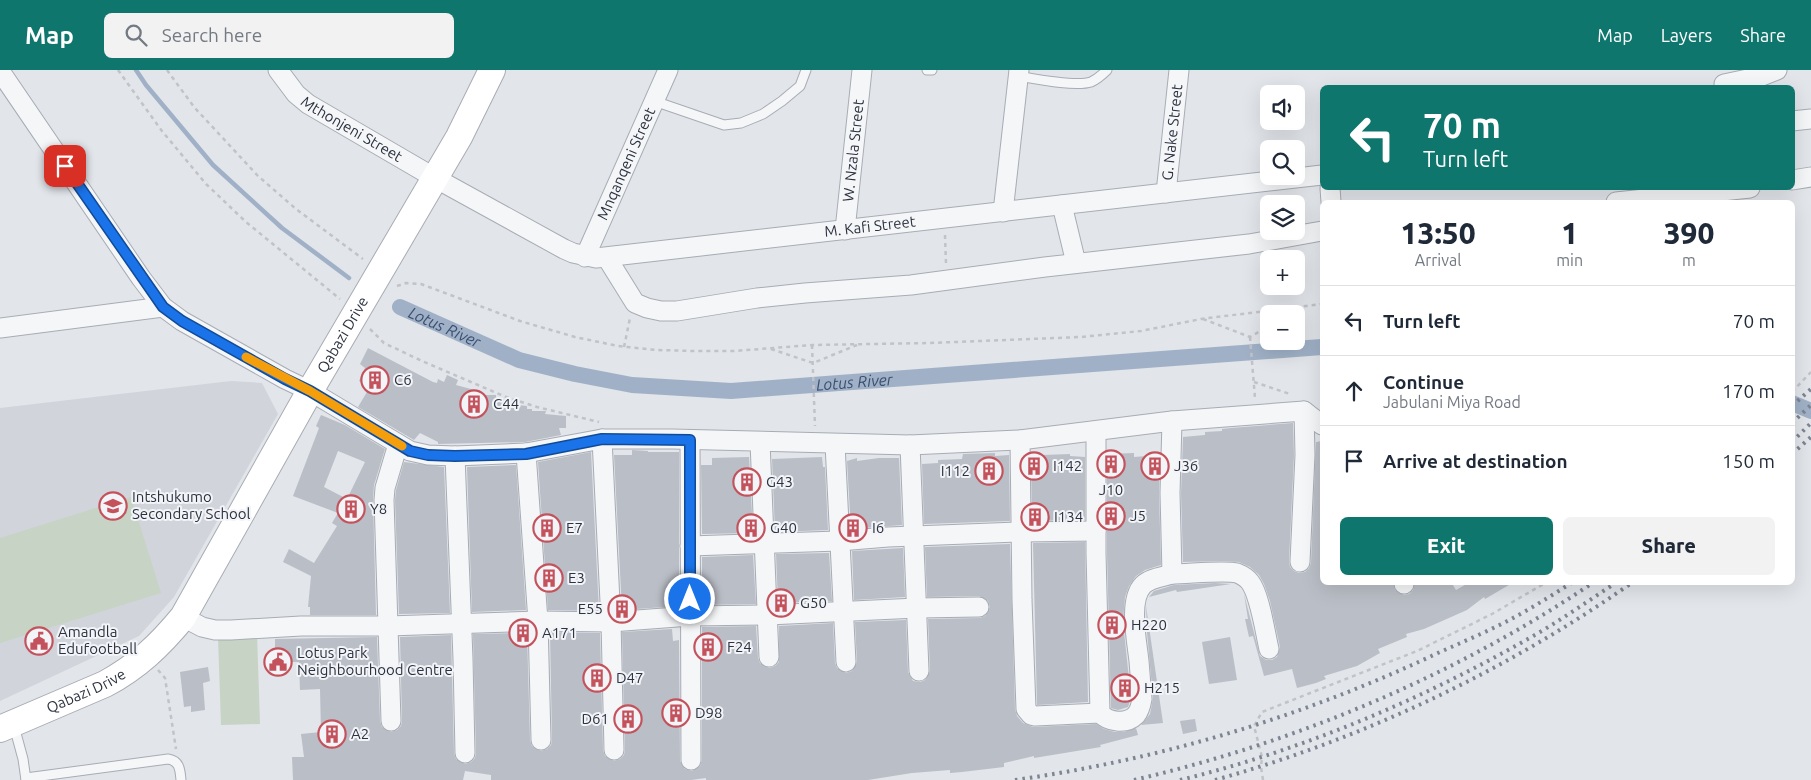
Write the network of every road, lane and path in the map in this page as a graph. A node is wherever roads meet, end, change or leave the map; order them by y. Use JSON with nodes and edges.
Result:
{"nodes":[{"id":1,"x":118,"y":70,"type":"edge"},
{"id":2,"x":167,"y":70,"type":"edge"},
{"id":3,"x":492,"y":70,"type":"edge"},
{"id":4,"x":668,"y":70,"type":"edge"},
{"id":5,"x":806,"y":70,"type":"edge"},
{"id":6,"x":862,"y":70,"type":"edge"},
{"id":7,"x":927,"y":70,"type":"edge"},
{"id":8,"x":932,"y":70,"type":"edge"},
{"id":9,"x":1107,"y":70,"type":"edge"},
{"id":10,"x":1179,"y":70,"type":"edge"},
{"id":11,"x":1777,"y":70,"type":"edge"},
{"id":12,"x":0,"y":71,"type":"edge"},
{"id":13,"x":285,"y":73,"type":"edge"},
{"id":14,"x":1018,"y":73,"type":"edge"},
{"id":15,"x":1723,"y":81,"type":"edge"},
{"id":16,"x":654,"y":101,"type":"junction"},
{"id":17,"x":1811,"y":119,"type":"edge"},
{"id":18,"x":1795,"y":121,"type":"edge"},
{"id":19,"x":1320,"y":175,"type":"edge"},
{"id":20,"x":1811,"y":177,"type":"edge"},
{"id":21,"x":434,"y":178,"type":"junction"},
{"id":22,"x":1795,"y":180,"type":"edge"},
{"id":23,"x":1731,"y":190,"type":"edge"},
{"id":24,"x":1166,"y":193,"type":"junction"},
{"id":25,"x":1635,"y":200,"type":"edge"},
{"id":26,"x":1062,"y":205,"type":"junction"},
{"id":27,"x":1002,"y":212,"type":"junction"},
{"id":28,"x":944,"y":218,"type":"junction"},
{"id":29,"x":845,"y":230,"type":"junction"},
{"id":30,"x":1320,"y":231,"type":"edge"},
{"id":31,"x":585,"y":256,"type":"junction"},
{"id":32,"x":607,"y":258,"type":"junction"},
{"id":33,"x":1076,"y":263,"type":"junction"},
{"id":34,"x":377,"y":277,"type":"junction"},
{"id":35,"x":946,"y":281,"type":"junction"},
{"id":36,"x":634,"y":302,"type":"junction"},
{"id":37,"x":1320,"y":304,"type":"edge"},
{"id":38,"x":1305,"y":306,"type":"edge"},
{"id":39,"x":163,"y":307,"type":"junction"},
{"id":40,"x":358,"y":310,"type":"junction"},
{"id":41,"x":1260,"y":311,"type":"edge"},
{"id":42,"x":1201,"y":318,"type":"junction"},
{"id":43,"x":0,"y":328,"type":"edge"},
{"id":44,"x":1260,"y":331,"type":"edge"},
{"id":45,"x":1250,"y":337,"type":"junction"},
{"id":46,"x":858,"y":344,"type":"junction"},
{"id":47,"x":812,"y":345,"type":"junction"},
{"id":48,"x":624,"y":347,"type":"junction"},
{"id":49,"x":768,"y":348,"type":"junction"},
{"id":50,"x":813,"y":363,"type":"junction"},
{"id":51,"x":1811,"y":372,"type":"edge"},
{"id":52,"x":1254,"y":382,"type":"junction"},
{"id":53,"x":1795,"y":389,"type":"edge"},
{"id":54,"x":310,"y":391,"type":"junction"},
{"id":55,"x":1291,"y":394,"type":"dead end"},
{"id":56,"x":1304,"y":411,"type":"junction"},
{"id":57,"x":1256,"y":415,"type":"junction"},
{"id":58,"x":1172,"y":421,"type":"junction"},
{"id":59,"x":1320,"y":423,"type":"edge"},
{"id":60,"x":604,"y":431,"type":"junction"},
{"id":61,"x":1096,"y":431,"type":"junction"},
{"id":62,"x":690,"y":440,"type":"junction"},
{"id":63,"x":1020,"y":440,"type":"junction"},
{"id":64,"x":760,"y":442,"type":"junction"},
{"id":65,"x":816,"y":443,"type":"junction"},
{"id":66,"x":398,"y":444,"type":"junction"},
{"id":67,"x":835,"y":444,"type":"junction"},
{"id":68,"x":910,"y":445,"type":"junction"},
{"id":69,"x":526,"y":454,"type":"junction"},
{"id":70,"x":455,"y":456,"type":"junction"},
{"id":71,"x":1096,"y":531,"type":"junction"},
{"id":72,"x":1021,"y":532,"type":"junction"},
{"id":73,"x":913,"y":536,"type":"junction"},
{"id":74,"x":840,"y":541,"type":"junction"},
{"id":75,"x":764,"y":543,"type":"junction"},
{"id":76,"x":690,"y":546,"type":"junction"},
{"id":77,"x":1300,"y":562,"type":"dead end"},
{"id":78,"x":1172,"y":574,"type":"junction"},
{"id":79,"x":1542,"y":585,"type":"edge"},
{"id":80,"x":979,"y":607,"type":"dead end"},
{"id":81,"x":916,"y":608,"type":"junction"},
{"id":82,"x":843,"y":611,"type":"junction"},
{"id":83,"x":768,"y":615,"type":"junction"},
{"id":84,"x":690,"y":616,"type":"junction"},
{"id":85,"x":184,"y":617,"type":"junction"},
{"id":86,"x":538,"y":621,"type":"junction"},
{"id":87,"x":611,"y":622,"type":"junction"},
{"id":88,"x":461,"y":624,"type":"junction"},
{"id":89,"x":388,"y":626,"type":"junction"},
{"id":90,"x":1269,"y":649,"type":"dead end"},
{"id":91,"x":146,"y":657,"type":"junction"},
{"id":92,"x":769,"y":657,"type":"dead end"},
{"id":93,"x":846,"y":662,"type":"dead end"},
{"id":94,"x":920,"y":671,"type":"dead end"},
{"id":95,"x":1100,"y":713,"type":"junction"},
{"id":96,"x":391,"y":721,"type":"dead end"},
{"id":97,"x":6,"y":726,"type":"edge"},
{"id":98,"x":541,"y":740,"type":"dead end"},
{"id":99,"x":614,"y":750,"type":"dead end"},
{"id":100,"x":465,"y":753,"type":"dead end"},
{"id":101,"x":691,"y":760,"type":"dead end"},
{"id":102,"x":177,"y":763,"type":"junction"},
{"id":103,"x":26,"y":779,"type":"edge"},
{"id":104,"x":181,"y":780,"type":"edge"},
{"id":105,"x":1264,"y":780,"type":"edge"}],
"edges":[{"from":1,"to":40,"type":"path"},
{"from":2,"to":34,"type":"path"},
{"from":3,"to":21,"type":"street","name":"Qabazi Drive"},
{"from":4,"to":16,"type":"street","name":"Mnqanqeni Street"},
{"from":5,"to":16,"type":"lane"},
{"from":6,"to":29,"type":"street","name":"W. Nzala Street"},
{"from":7,"to":8,"type":"lane"},
{"from":9,"to":14,"type":"lane"},
{"from":10,"to":24,"type":"street","name":"G. Nake Street"},
{"from":11,"to":15,"type":"street"},
{"from":12,"to":39,"type":"street"},
{"from":13,"to":21,"type":"street","name":"Mthonjeni Street"},
{"from":14,"to":27,"type":"street"},
{"from":16,"to":31,"type":"street","name":"Mnqanqeni Street"},
{"from":17,"to":18,"type":"street"},
{"from":19,"to":24,"type":"street","name":"M. Kafi Street"},
{"from":20,"to":22,"type":"street"},
{"from":21,"to":31,"type":"street","name":"M. Kafi Street"},
{"from":21,"to":34,"type":"street","name":"Qabazi Drive"},
{"from":23,"to":25,"type":"street"},
{"from":24,"to":26,"type":"street","name":"M. Kafi Street"},
{"from":26,"to":27,"type":"street","name":"M. Kafi Street"},
{"from":26,"to":33,"type":"street"},
{"from":27,"to":28,"type":"street","name":"M. Kafi Street"},
{"from":28,"to":29,"type":"street","name":"M. Kafi Street"},
{"from":28,"to":35,"type":"path"},
{"from":29,"to":32,"type":"street","name":"M. Kafi Street"},
{"from":30,"to":33,"type":"street"},
{"from":31,"to":32,"type":"street","name":"M. Kafi Street"},
{"from":32,"to":36,"type":"street"},
{"from":33,"to":35,"type":"street"},
{"from":34,"to":40,"type":"street","name":"Qabazi Drive"},
{"from":34,"to":48,"type":"path"},
{"from":35,"to":36,"type":"street"},
{"from":36,"to":48,"type":"path"},
{"from":37,"to":38,"type":"path"},
{"from":39,"to":43,"type":"street"},
{"from":39,"to":54,"type":"street"},
{"from":40,"to":54,"type":"street","name":"Qabazi Drive"},
{"from":40,"to":60,"type":"path"},
{"from":41,"to":42,"type":"path"},
{"from":42,"to":45,"type":"path"},
{"from":42,"to":46,"type":"path"},
{"from":44,"to":45,"type":"path"},
{"from":45,"to":52,"type":"path"},
{"from":46,"to":47,"type":"path"},
{"from":46,"to":50,"type":"path"},
{"from":47,"to":49,"type":"path"},
{"from":47,"to":50,"type":"path"},
{"from":48,"to":49,"type":"path"},
{"from":49,"to":50,"type":"path"},
{"from":50,"to":65,"type":"path"},
{"from":51,"to":53,"type":"path"},
{"from":52,"to":55,"type":"path"},
{"from":52,"to":57,"type":"path"},
{"from":54,"to":66,"type":"street"},
{"from":54,"to":85,"type":"street","name":"Qabazi Drive"},
{"from":56,"to":57,"type":"street"},
{"from":56,"to":59,"type":"street"},
{"from":56,"to":77,"type":"street"},
{"from":57,"to":58,"type":"street"},
{"from":58,"to":61,"type":"street"},
{"from":58,"to":78,"type":"street"},
{"from":60,"to":62,"type":"street"},
{"from":60,"to":69,"type":"street"},
{"from":60,"to":87,"type":"street"},
{"from":61,"to":63,"type":"street"},
{"from":61,"to":71,"type":"street"},
{"from":62,"to":64,"type":"street"},
{"from":62,"to":76,"type":"street"},
{"from":63,"to":68,"type":"street"},
{"from":63,"to":72,"type":"street"},
{"from":64,"to":65,"type":"street"},
{"from":64,"to":75,"type":"street"},
{"from":65,"to":67,"type":"street"},
{"from":66,"to":70,"type":"street"},
{"from":66,"to":89,"type":"street"},
{"from":67,"to":68,"type":"street"},
{"from":67,"to":74,"type":"street"},
{"from":68,"to":73,"type":"street"},
{"from":69,"to":70,"type":"street"},
{"from":69,"to":86,"type":"street"},
{"from":70,"to":88,"type":"street"},
{"from":71,"to":72,"type":"street"},
{"from":71,"to":95,"type":"street"},
{"from":72,"to":73,"type":"street"},
{"from":72,"to":95,"type":"street"},
{"from":73,"to":74,"type":"street"},
{"from":73,"to":81,"type":"street"},
{"from":74,"to":75,"type":"street"},
{"from":74,"to":82,"type":"street"},
{"from":75,"to":76,"type":"street"},
{"from":75,"to":83,"type":"street"},
{"from":76,"to":84,"type":"street"},
{"from":78,"to":90,"type":"street"},
{"from":78,"to":95,"type":"street"},
{"from":79,"to":105,"type":"path"},
{"from":80,"to":81,"type":"street"},
{"from":81,"to":82,"type":"street"},
{"from":81,"to":94,"type":"street"},
{"from":82,"to":83,"type":"street"},
{"from":82,"to":93,"type":"street"},
{"from":83,"to":84,"type":"street"},
{"from":83,"to":92,"type":"street"},
{"from":84,"to":87,"type":"street"},
{"from":84,"to":101,"type":"street"},
{"from":85,"to":89,"type":"street"},
{"from":85,"to":91,"type":"street","name":"Qabazi Drive"},
{"from":86,"to":87,"type":"street"},
{"from":86,"to":88,"type":"street"},
{"from":86,"to":98,"type":"street"},
{"from":87,"to":99,"type":"street"},
{"from":88,"to":89,"type":"street"},
{"from":88,"to":100,"type":"street"},
{"from":89,"to":96,"type":"street"},
{"from":91,"to":97,"type":"street","name":"Qabazi Drive"},
{"from":91,"to":102,"type":"path"},
{"from":97,"to":103,"type":"lane"},
{"from":102,"to":103,"type":"lane"},
{"from":102,"to":104,"type":"lane"}]}
